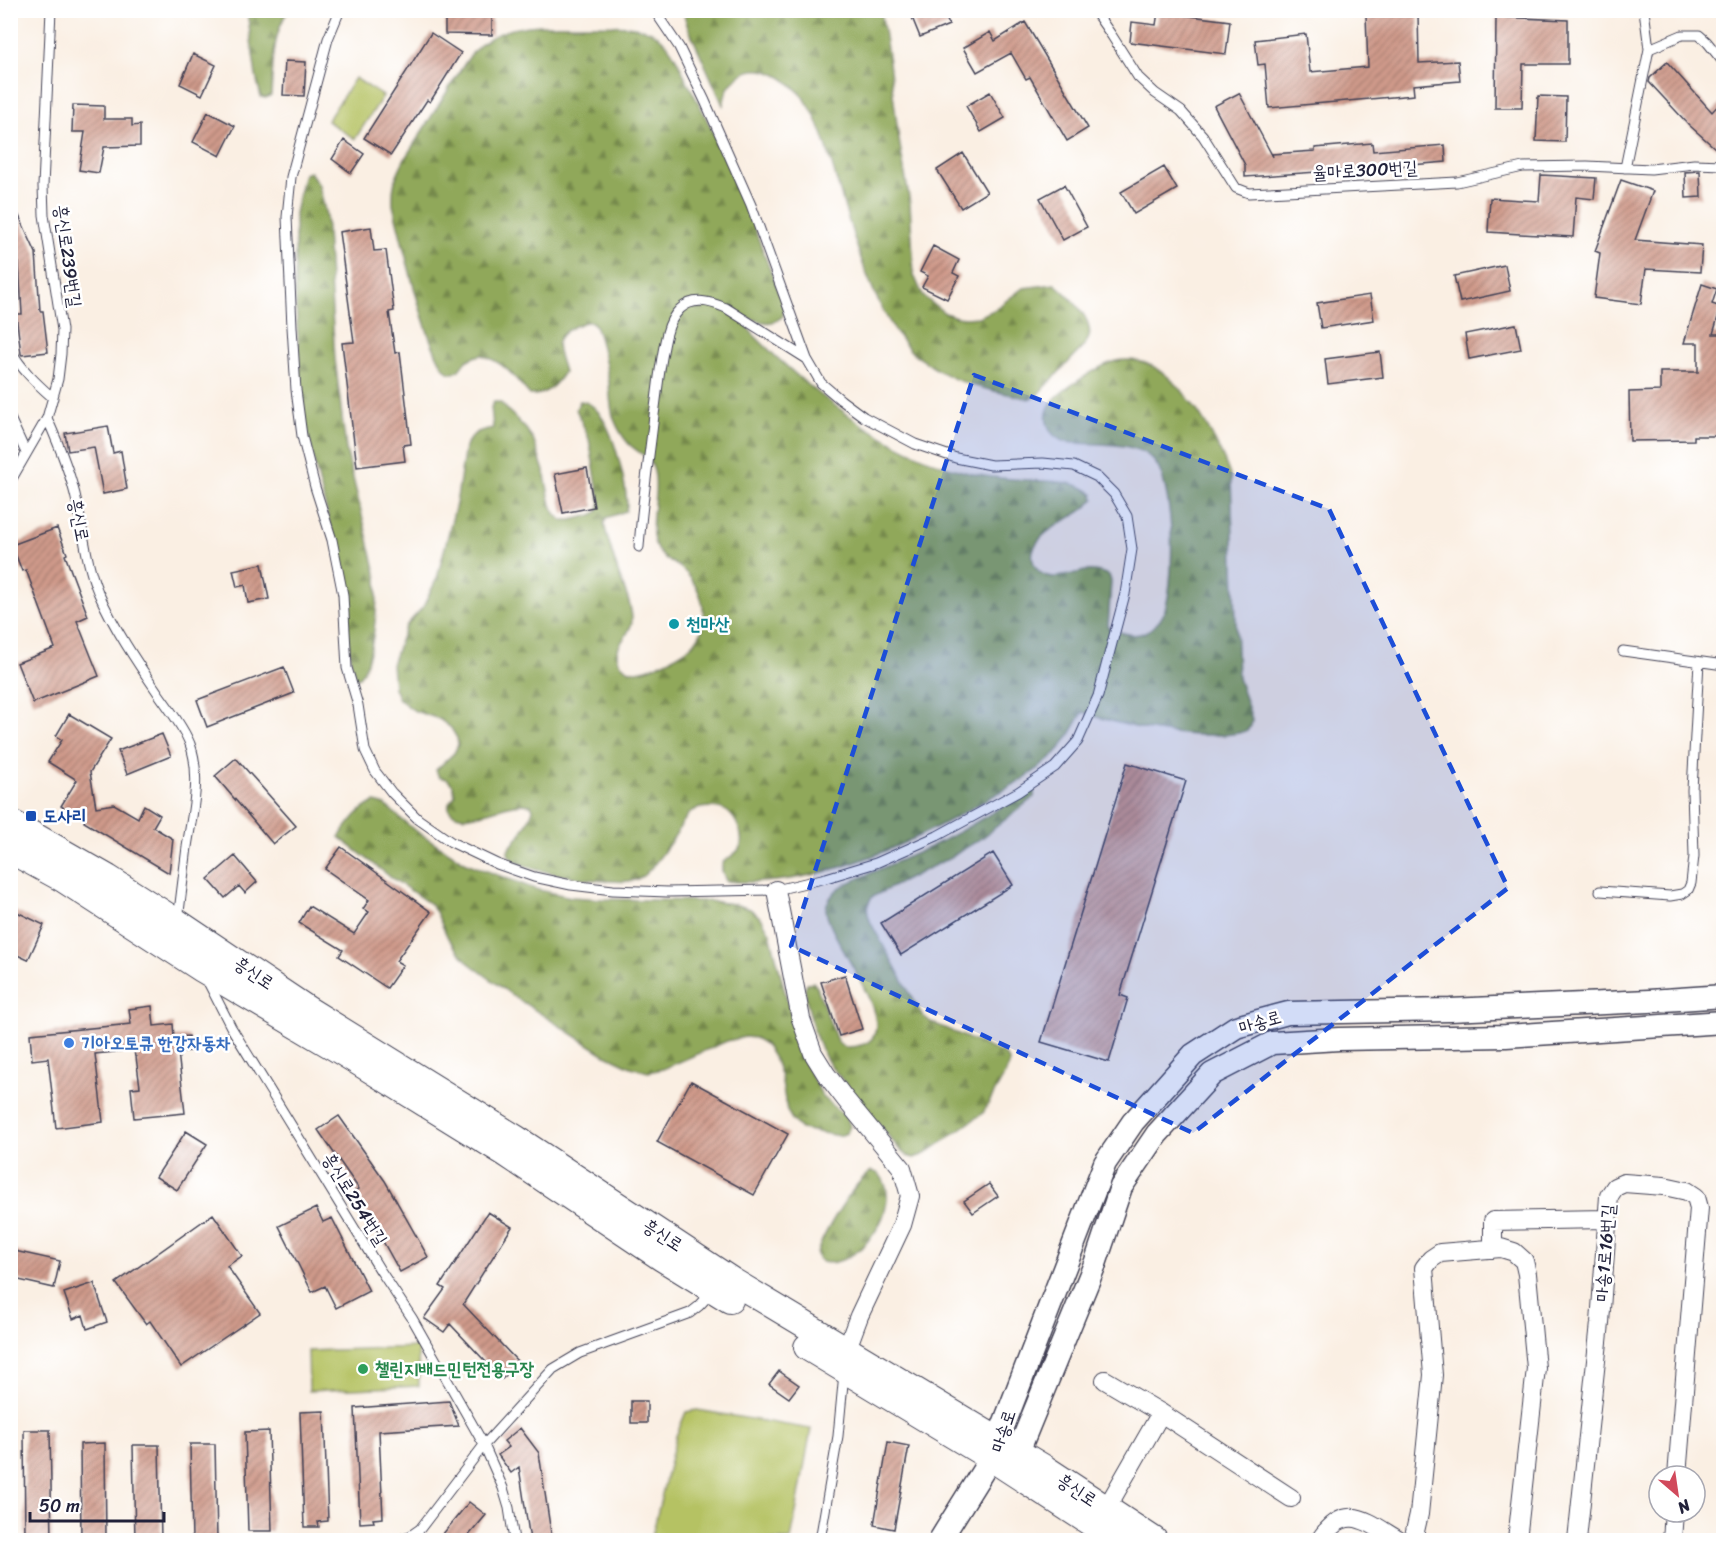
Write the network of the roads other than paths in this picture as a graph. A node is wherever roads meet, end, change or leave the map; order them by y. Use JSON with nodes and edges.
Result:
{"nodes":[{"id":1,"x":51,"y":10,"type":"edge"},
{"id":2,"x":340,"y":10,"type":"edge"},
{"id":3,"x":654,"y":10,"type":"edge"},
{"id":4,"x":1094,"y":10,"type":"edge"},
{"id":5,"x":1644,"y":10,"type":"edge"},
{"id":6,"x":1649,"y":49,"type":"junction"},
{"id":7,"x":1724,"y":63,"type":"edge"},
{"id":8,"x":1724,"y":165,"type":"edge"},
{"id":9,"x":1624,"y":168,"type":"junction"},
{"id":10,"x":10,"y":349,"type":"edge"},
{"id":11,"x":807,"y":359,"type":"junction"},
{"id":12,"x":53,"y":398,"type":"junction"},
{"id":13,"x":10,"y":418,"type":"edge"},
{"id":14,"x":47,"y":418,"type":"junction"},
{"id":15,"x":26,"y":453,"type":"junction"},
{"id":16,"x":10,"y":482,"type":"edge"},
{"id":17,"x":639,"y":547,"type":"dead end"},
{"id":18,"x":1623,"y":651,"type":"dead end"},
{"id":19,"x":1699,"y":662,"type":"junction"},
{"id":20,"x":1724,"y":665,"type":"edge"},
{"id":21,"x":10,"y":822,"type":"edge"},
{"id":22,"x":12,"y":854,"type":"edge"},
{"id":23,"x":776,"y":890,"type":"junction"},
{"id":24,"x":1600,"y":891,"type":"dead end"},
{"id":25,"x":182,"y":931,"type":"junction"},
{"id":26,"x":197,"y":959,"type":"junction"},
{"id":27,"x":1724,"y":996,"type":"edge"},
{"id":28,"x":1724,"y":1022,"type":"edge"},
{"id":29,"x":1607,"y":1219,"type":"junction"},
{"id":30,"x":1493,"y":1249,"type":"junction"},
{"id":31,"x":714,"y":1290,"type":"junction"},
{"id":32,"x":845,"y":1361,"type":"junction"},
{"id":33,"x":1105,"y":1380,"type":"dead end"},
{"id":34,"x":1161,"y":1413,"type":"junction"},
{"id":35,"x":484,"y":1445,"type":"junction"},
{"id":36,"x":1003,"y":1450,"type":"junction"},
{"id":37,"x":1678,"y":1464,"type":"edge"},
{"id":38,"x":1291,"y":1498,"type":"dead end"},
{"id":39,"x":1106,"y":1509,"type":"junction"},
{"id":40,"x":1673,"y":1524,"type":"edge"},
{"id":41,"x":396,"y":1540,"type":"edge"},
{"id":42,"x":514,"y":1540,"type":"edge"},
{"id":43,"x":820,"y":1540,"type":"edge"},
{"id":44,"x":940,"y":1540,"type":"edge"},
{"id":45,"x":1117,"y":1540,"type":"edge"},
{"id":46,"x":1154,"y":1540,"type":"edge"},
{"id":47,"x":1320,"y":1540,"type":"edge"},
{"id":48,"x":1398,"y":1540,"type":"edge"},
{"id":49,"x":1413,"y":1540,"type":"edge"},
{"id":50,"x":1517,"y":1540,"type":"edge"},
{"id":51,"x":1577,"y":1540,"type":"edge"},
{"id":52,"x":1672,"y":1540,"type":"edge"}],
"edges":[{"from":1,"to":12,"type":"lane","name":"흥신로239번길"},
{"from":2,"to":23,"type":"lane"},
{"from":3,"to":11,"type":"lane"},
{"from":4,"to":9,"type":"lane","name":"율마로300번길"},
{"from":5,"to":6,"type":"lane"},
{"from":6,"to":7,"type":"lane"},
{"from":6,"to":9,"type":"lane"},
{"from":8,"to":9,"type":"lane","name":"율마로300번길"},
{"from":10,"to":12,"type":"lane"},
{"from":11,"to":17,"type":"lane"},
{"from":11,"to":23,"type":"lane"},
{"from":12,"to":14,"type":"lane","name":"흥신로239번길"},
{"from":13,"to":15,"type":"lane"},
{"from":14,"to":15,"type":"lane","name":"흥신로239번길"},
{"from":14,"to":25,"type":"lane","name":"흥신로"},
{"from":15,"to":16,"type":"lane","name":"흥신로239번길"},
{"from":18,"to":19,"type":"lane"},
{"from":19,"to":20,"type":"lane"},
{"from":19,"to":24,"type":"lane"},
{"from":21,"to":25,"type":"main road","name":"흥신로"},
{"from":22,"to":26,"type":"main road","name":"흥신로"},
{"from":23,"to":32,"type":"street"},
{"from":25,"to":32,"type":"main road","name":"흥신로"},
{"from":26,"to":31,"type":"main road","name":"흥신로"},
{"from":26,"to":35,"type":"lane","name":"흥신로254번길"},
{"from":27,"to":36,"type":"street","name":"마송로"},
{"from":28,"to":36,"type":"street","name":"마송로"},
{"from":29,"to":30,"type":"street"},
{"from":29,"to":37,"type":"street","name":"마송1로16번길"},
{"from":29,"to":51,"type":"street","name":"마송1로16번길"},
{"from":30,"to":49,"type":"street"},
{"from":30,"to":50,"type":"street"},
{"from":31,"to":32,"type":"main road","name":"흥신로"},
{"from":31,"to":35,"type":"lane"},
{"from":32,"to":36,"type":"main road","name":"흥신로"},
{"from":32,"to":43,"type":"lane"},
{"from":33,"to":34,"type":"street"},
{"from":34,"to":38,"type":"street"},
{"from":34,"to":39,"type":"street"},
{"from":35,"to":41,"type":"lane"},
{"from":35,"to":42,"type":"lane","name":"흥신로254번길"},
{"from":36,"to":39,"type":"main road","name":"흥신로"},
{"from":36,"to":44,"type":"street"},
{"from":36,"to":45,"type":"main road","name":"흥신로"},
{"from":39,"to":46,"type":"main road","name":"흥신로"},
{"from":40,"to":52,"type":"street"},
{"from":47,"to":48,"type":"street"}]}
